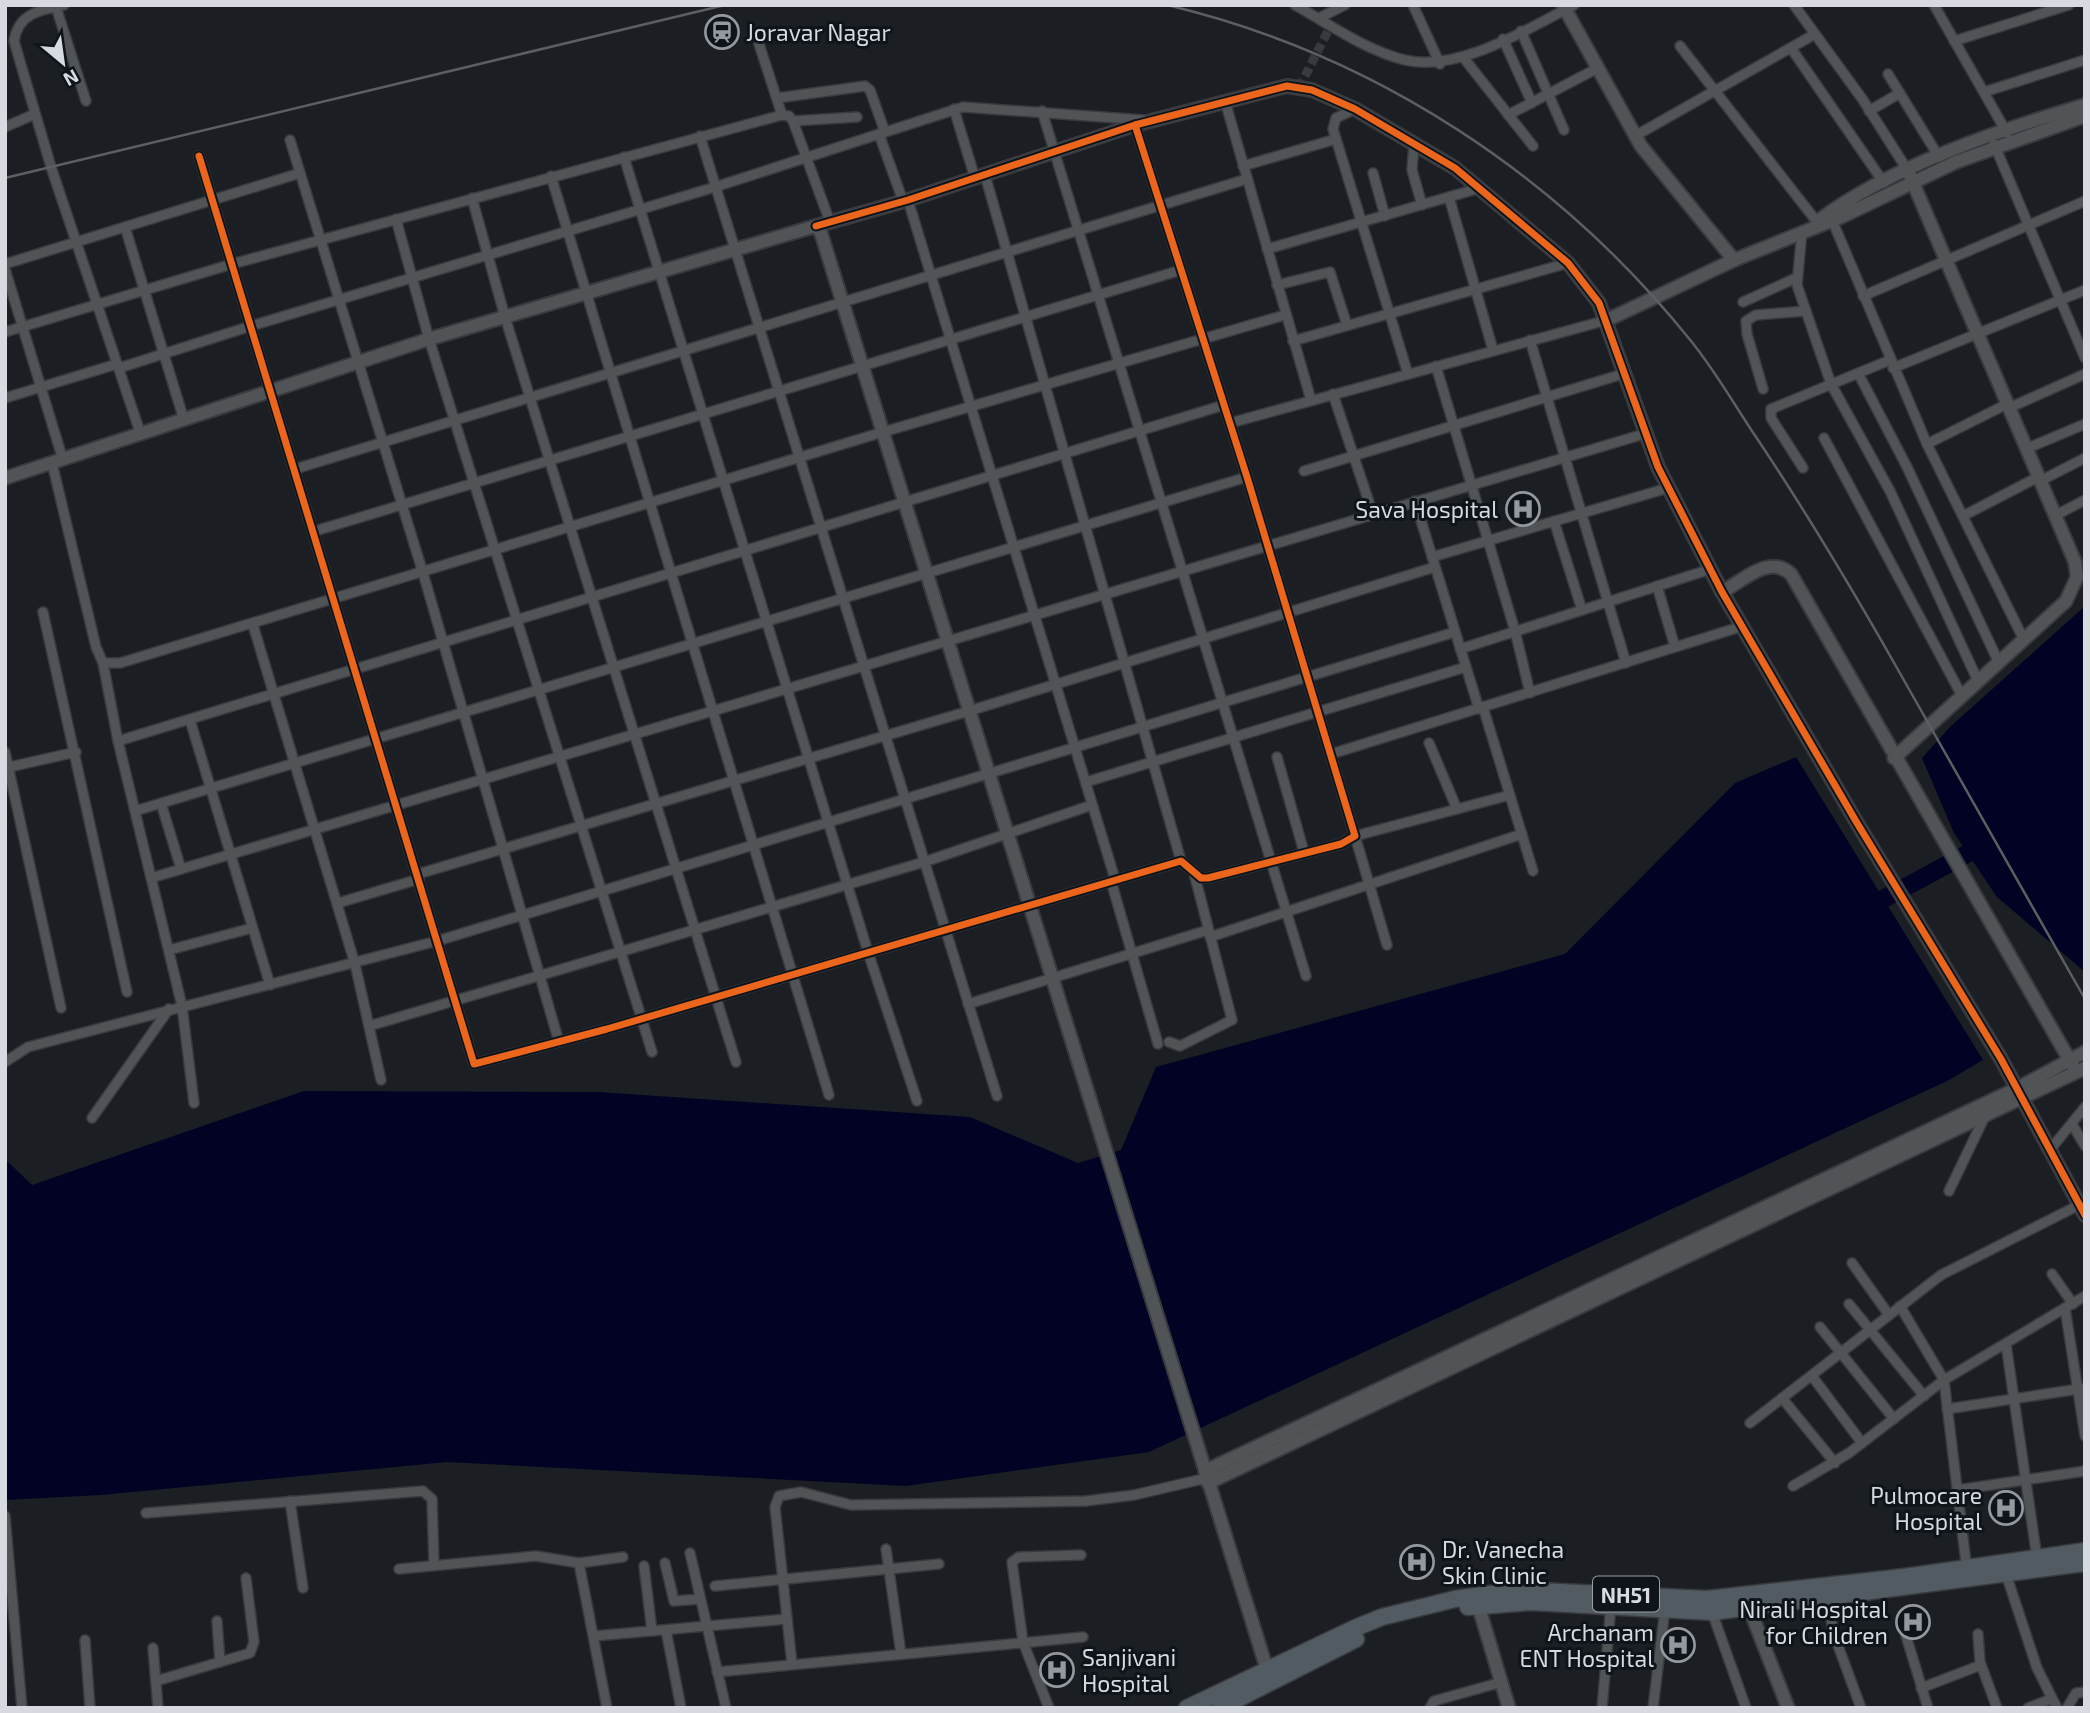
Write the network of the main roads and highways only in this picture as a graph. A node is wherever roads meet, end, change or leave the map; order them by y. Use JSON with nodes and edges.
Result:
{"nodes":[{"id":1,"x":2085,"y":1551,"type":"edge"},
{"id":2,"x":2085,"y":1563,"type":"edge"},
{"id":3,"x":1967,"y":1573,"type":"junction"},
{"id":4,"x":1477,"y":1601,"type":"junction"},
{"id":5,"x":1746,"y":1602,"type":"junction"},
{"id":6,"x":1269,"y":1676,"type":"junction"},
{"id":7,"x":1187,"y":1708,"type":"edge"},
{"id":8,"x":1220,"y":1708,"type":"edge"}],
"edges":[{"from":1,"to":3,"type":"highway","number":"NH51"},
{"from":2,"to":3,"type":"highway","number":"NH51"},
{"from":3,"to":5,"type":"highway","number":"NH51"},
{"from":4,"to":5,"type":"highway","number":"NH51"},
{"from":4,"to":5,"type":"highway","number":"NH51"},
{"from":4,"to":6,"type":"highway","number":"NH51"},
{"from":6,"to":7,"type":"highway","number":"NH51"},
{"from":6,"to":8,"type":"highway","number":"NH51"}]}
